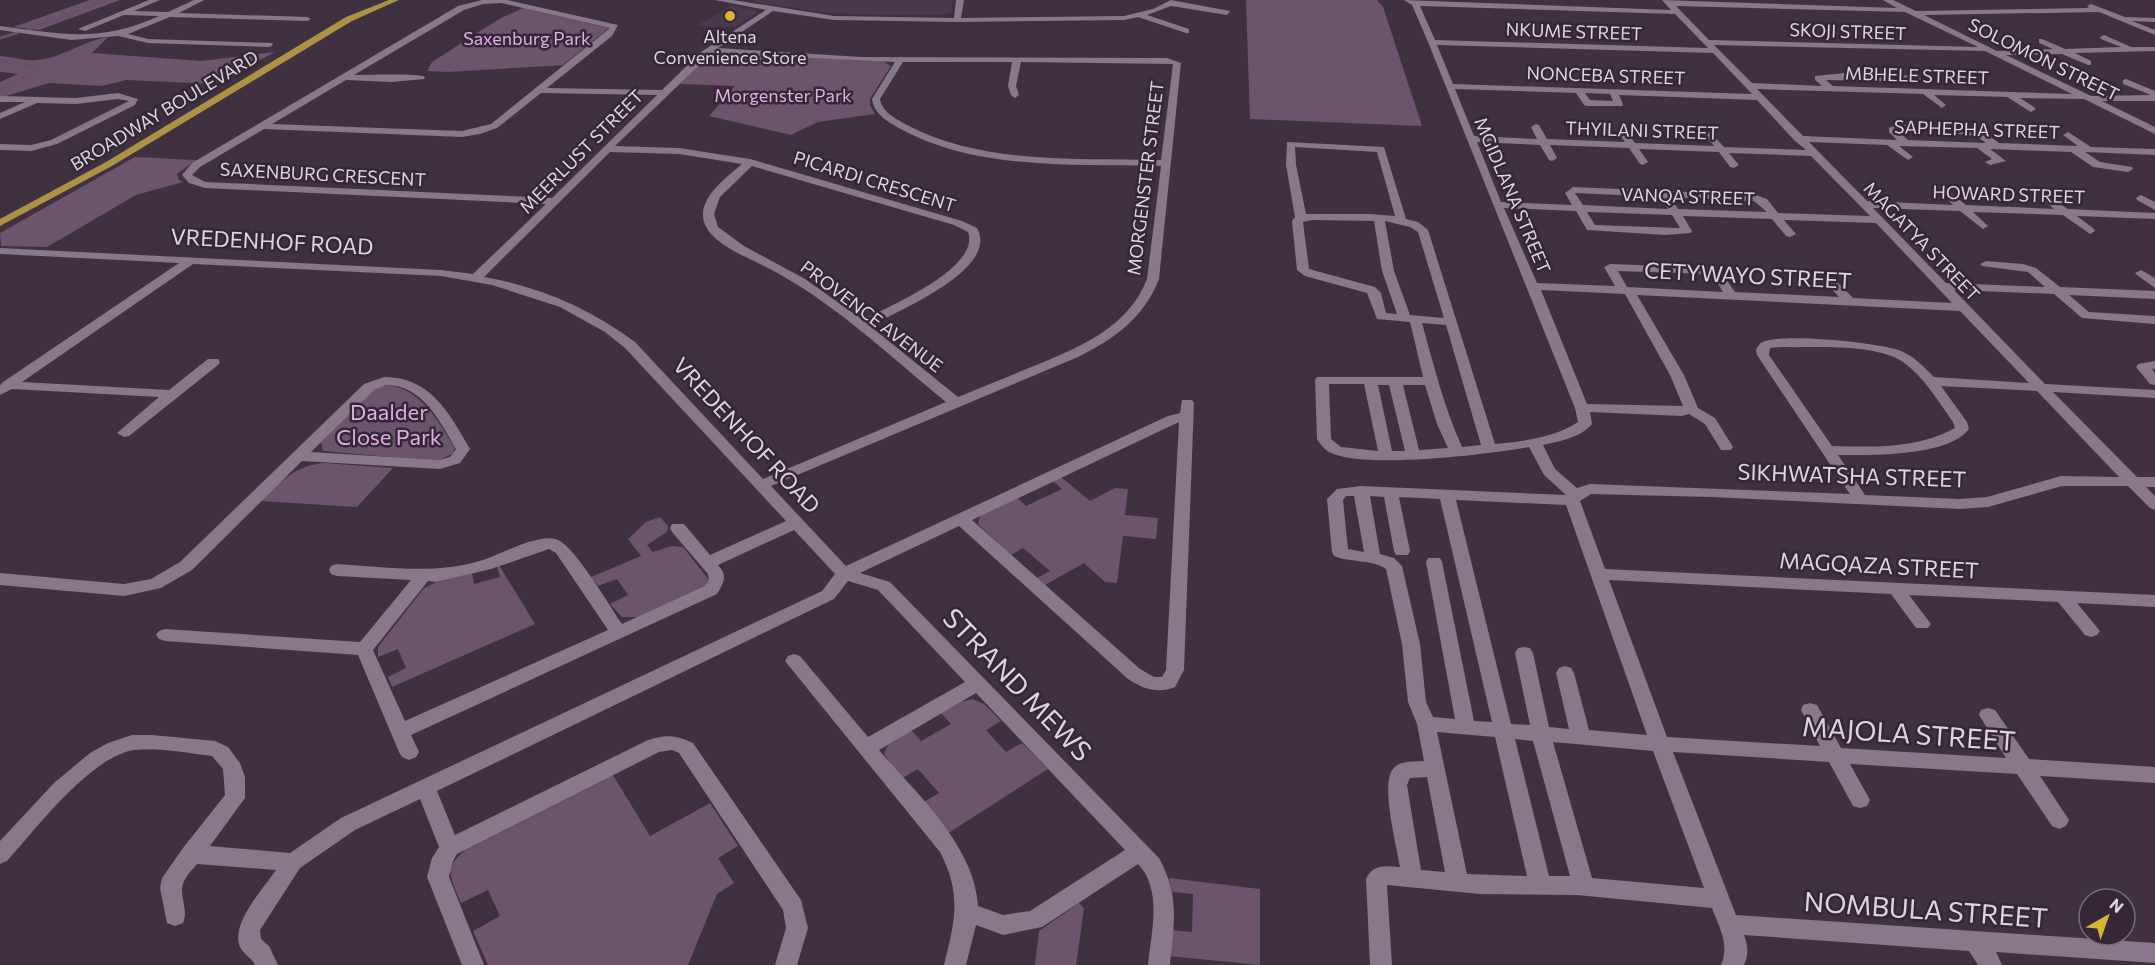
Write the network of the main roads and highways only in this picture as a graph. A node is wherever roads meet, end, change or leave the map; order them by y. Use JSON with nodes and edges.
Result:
{"nodes":[{"id":1,"x":382,"y":0,"type":"edge"},
{"id":2,"x":395,"y":0,"type":"edge"},
{"id":3,"x":405,"y":1,"type":"edge"},
{"id":4,"x":363,"y":12,"type":"junction"},
{"id":5,"x":343,"y":24,"type":"junction"},
{"id":6,"x":0,"y":223,"type":"edge"}],
"edges":[{"from":1,"to":4,"type":"main road"},
{"from":2,"to":4,"type":"main road","name":"BROADWAY BOULEVARD"},
{"from":3,"to":5,"type":"main road","name":"BROADWAY BOULEVARD"},
{"from":4,"to":5,"type":"main road","name":"BROADWAY BOULEVARD"},
{"from":5,"to":6,"type":"main road","name":"BROADWAY BOULEVARD"}]}
